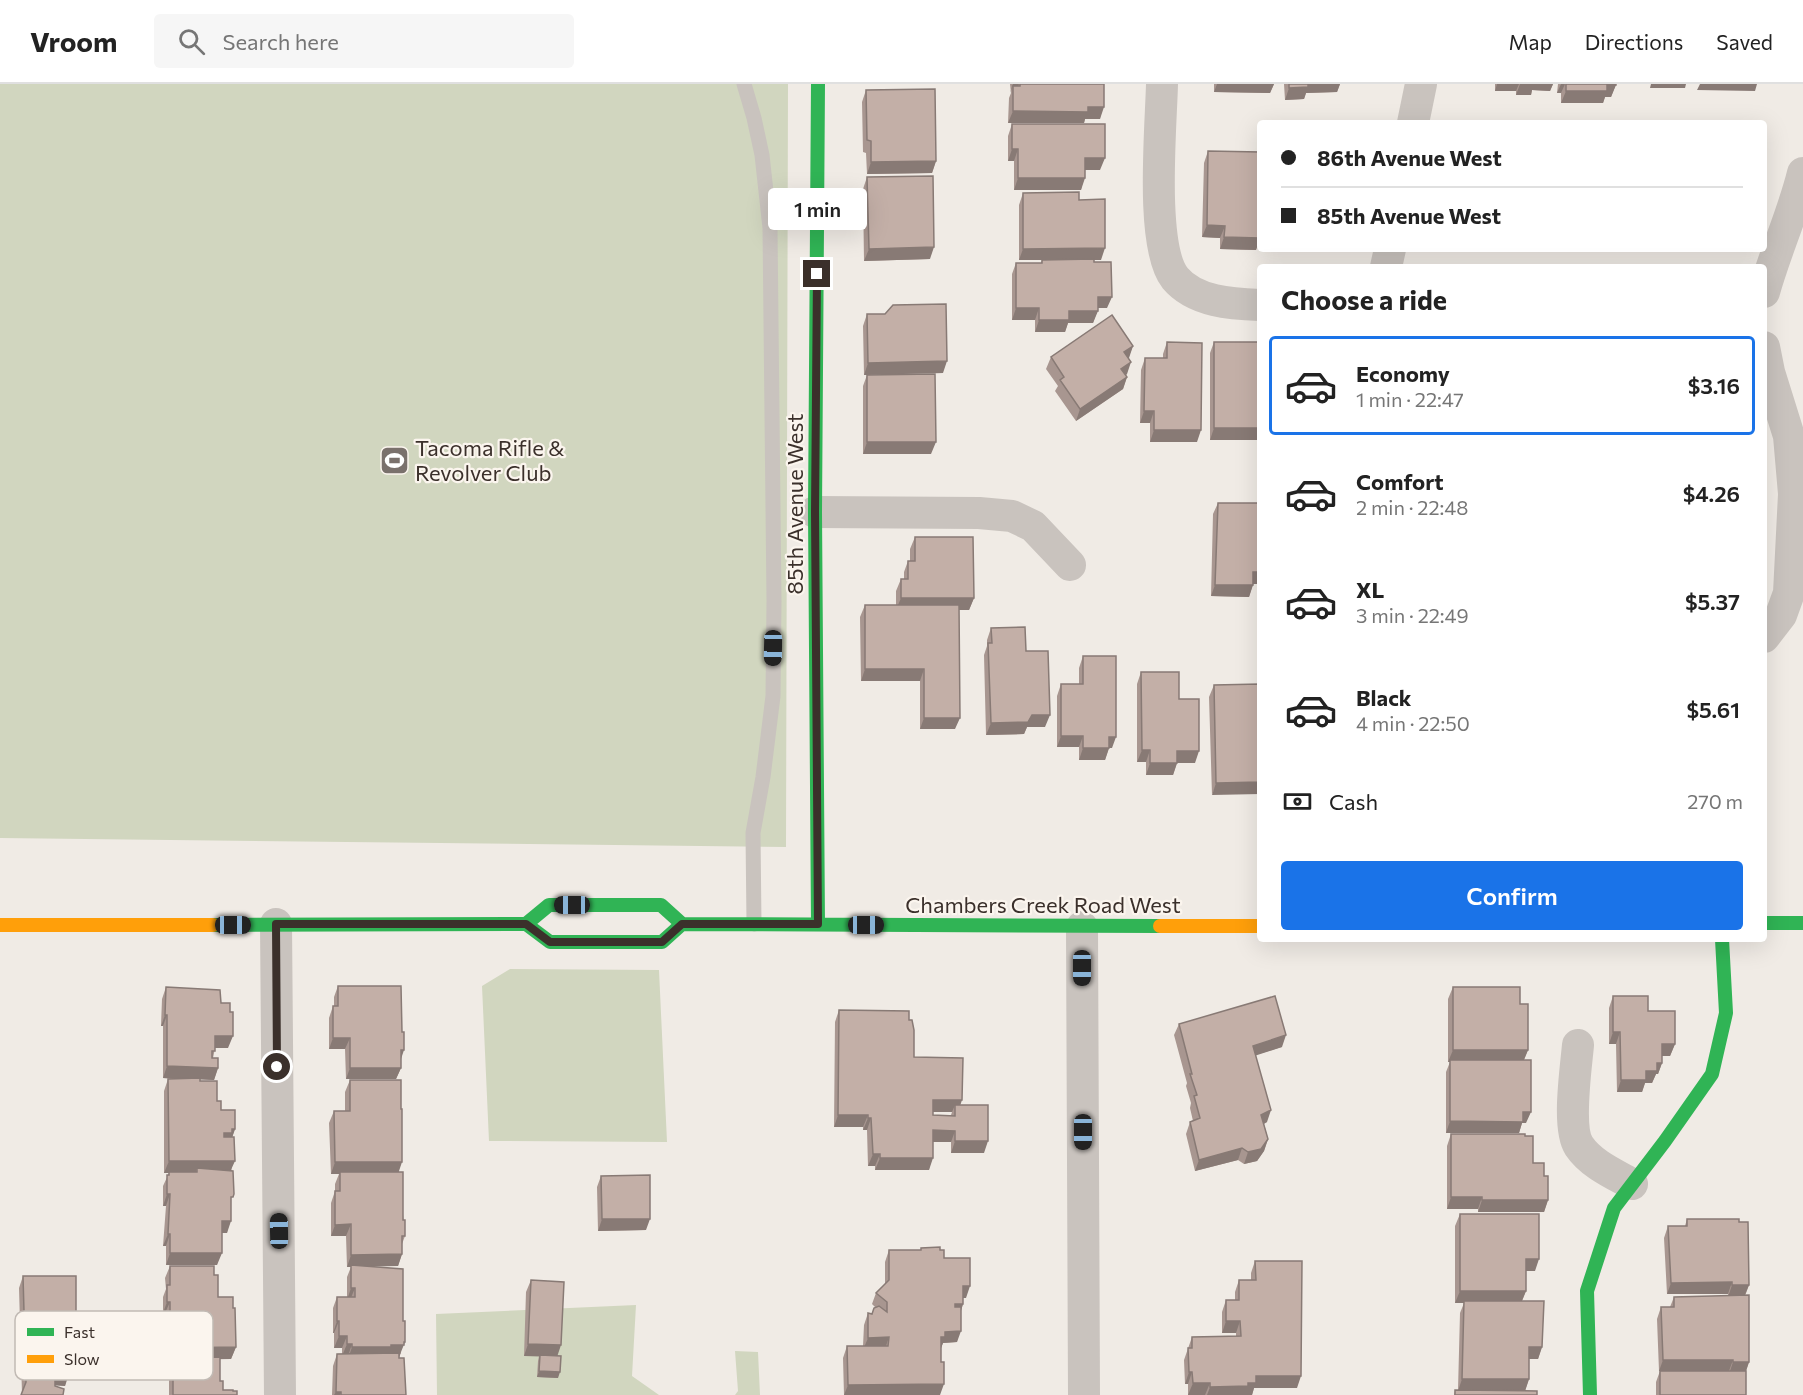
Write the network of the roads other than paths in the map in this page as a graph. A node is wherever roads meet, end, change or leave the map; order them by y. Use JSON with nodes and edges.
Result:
{"nodes":[{"id":1,"x":744,"y":84,"type":"edge"},
{"id":2,"x":818,"y":84,"type":"edge"},
{"id":3,"x":1162,"y":84,"type":"edge"},
{"id":4,"x":1421,"y":84,"type":"edge"},
{"id":5,"x":1414,"y":120,"type":"edge"},
{"id":6,"x":1803,"y":173,"type":"edge"},
{"id":7,"x":1767,"y":280,"type":"edge"},
{"id":8,"x":1257,"y":305,"type":"edge"},
{"id":9,"x":1767,"y":359,"type":"edge"},
{"id":10,"x":815,"y":512,"type":"junction"},
{"id":11,"x":1070,"y":565,"type":"dead end"},
{"id":12,"x":1767,"y":634,"type":"edge"},
{"id":13,"x":1767,"y":923,"type":"edge"},
{"id":14,"x":1803,"y":923,"type":"edge"},
{"id":15,"x":276,"y":924,"type":"junction"},
{"id":16,"x":526,"y":924,"type":"junction"},
{"id":17,"x":682,"y":924,"type":"junction"},
{"id":18,"x":754,"y":924,"type":"junction"},
{"id":19,"x":818,"y":924,"type":"junction"},
{"id":20,"x":0,"y":925,"type":"edge"},
{"id":21,"x":1257,"y":926,"type":"edge"},
{"id":22,"x":1082,"y":927,"type":"junction"},
{"id":23,"x":1722,"y":942,"type":"edge"},
{"id":24,"x":1578,"y":1045,"type":"dead end"},
{"id":25,"x":1632,"y":1184,"type":"junction"},
{"id":26,"x":280,"y":1395,"type":"edge"},
{"id":27,"x":1084,"y":1395,"type":"edge"},
{"id":28,"x":1590,"y":1395,"type":"edge"}],
"edges":[{"from":1,"to":18,"type":"lane"},
{"from":2,"to":10,"type":"street","name":"85th Avenue West"},
{"from":3,"to":8,"type":"street"},
{"from":4,"to":5,"type":"street"},
{"from":6,"to":7,"type":"street"},
{"from":9,"to":12,"type":"street"},
{"from":10,"to":11,"type":"street"},
{"from":10,"to":19,"type":"street","name":"85th Avenue West"},
{"from":13,"to":14,"type":"street"},
{"from":15,"to":16,"type":"street"},
{"from":15,"to":20,"type":"street"},
{"from":15,"to":26,"type":"street"},
{"from":16,"to":17,"type":"street"},
{"from":16,"to":17,"type":"street"},
{"from":17,"to":18,"type":"street","name":"Chambers Creek Road West"},
{"from":18,"to":19,"type":"street","name":"Chambers Creek Road West"},
{"from":19,"to":22,"type":"street","name":"Chambers Creek Road West"},
{"from":21,"to":22,"type":"street","name":"Chambers Creek Road West"},
{"from":22,"to":27,"type":"street"},
{"from":23,"to":25,"type":"street"},
{"from":24,"to":25,"type":"street"},
{"from":25,"to":28,"type":"street"}]}
